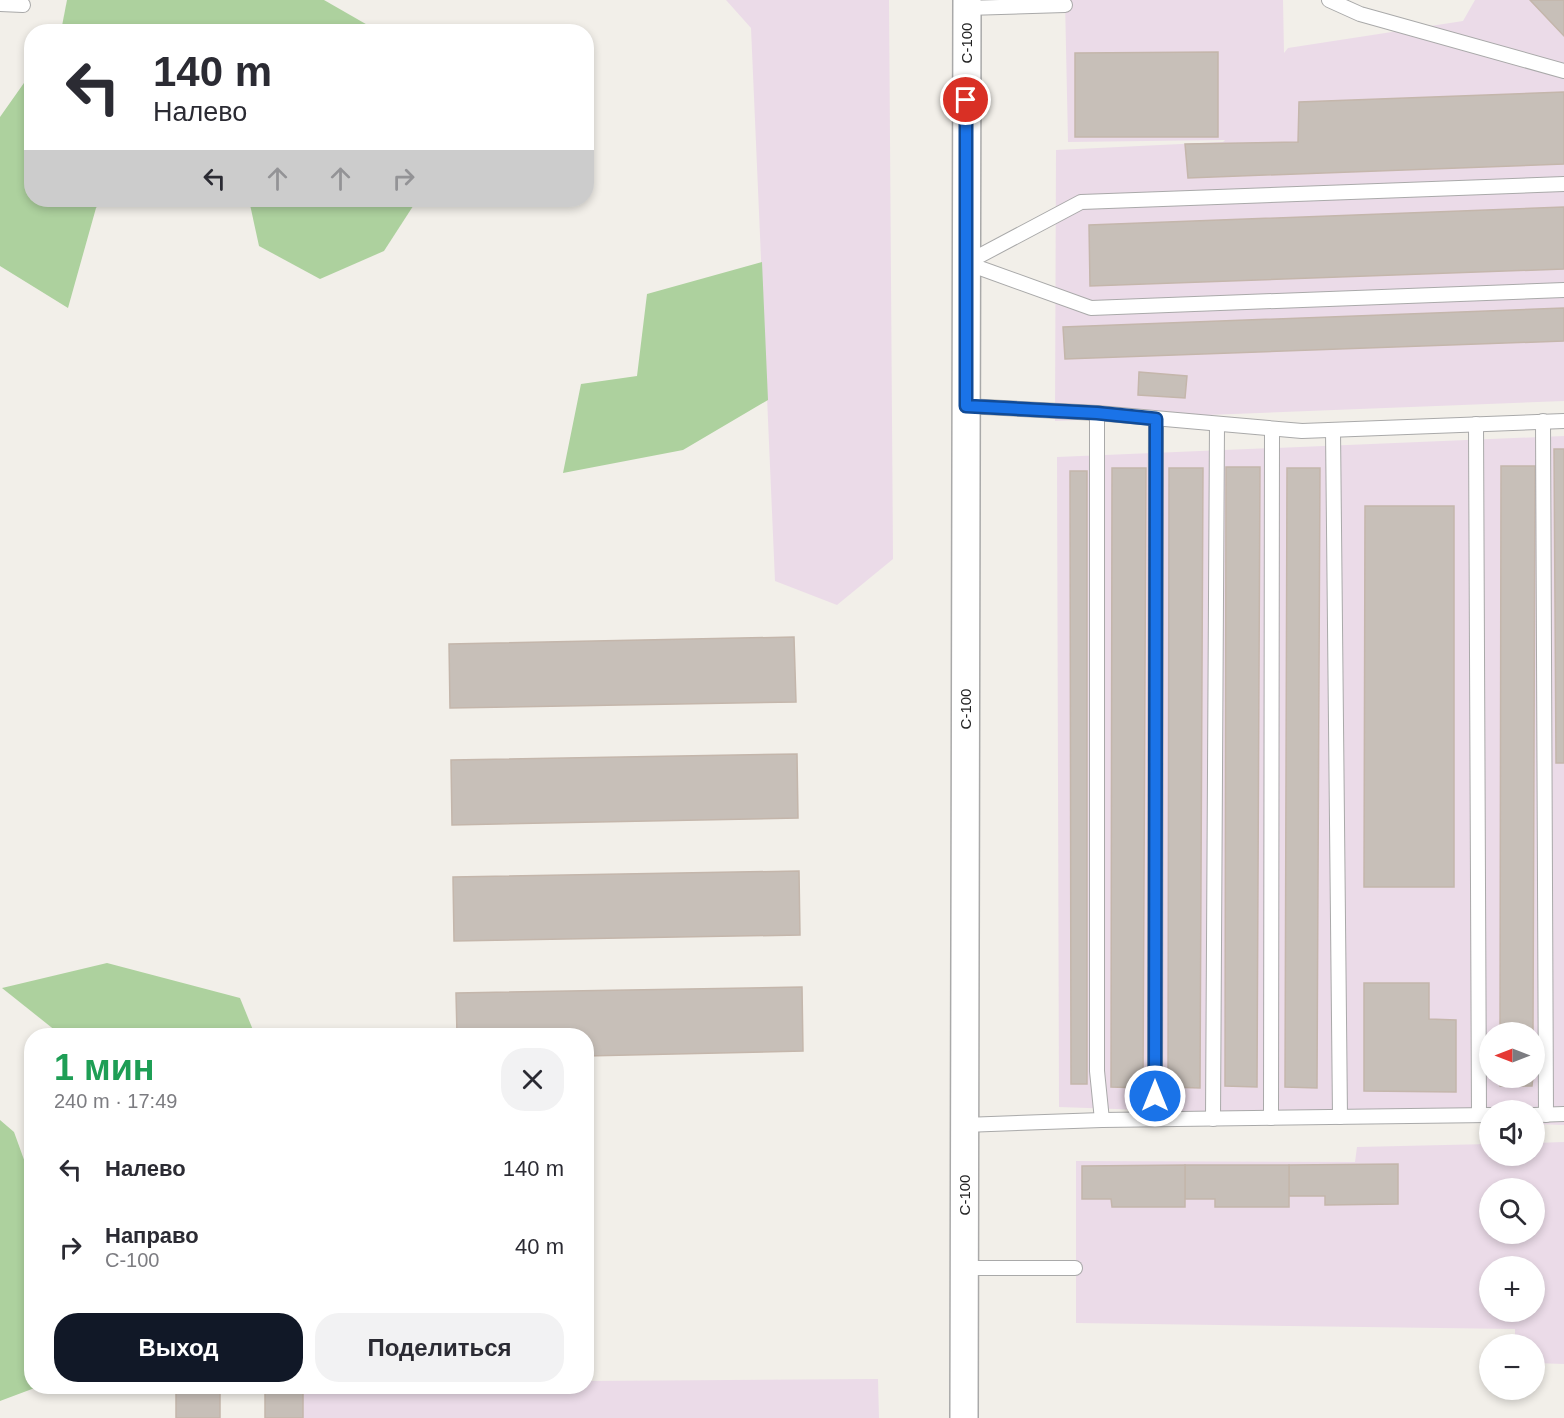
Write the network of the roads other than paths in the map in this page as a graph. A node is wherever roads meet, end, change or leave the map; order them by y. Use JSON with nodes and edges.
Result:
{"nodes":[{"id":1,"x":1329,"y":0,"type":"edge"},
{"id":2,"x":0,"y":4,"type":"edge"},
{"id":3,"x":967,"y":4,"type":"edge"},
{"id":4,"x":23,"y":5,"type":"dead end"},
{"id":5,"x":1065,"y":5,"type":"dead end"},
{"id":6,"x":1564,"y":71,"type":"edge"},
{"id":7,"x":1564,"y":184,"type":"edge"},
{"id":8,"x":966,"y":263,"type":"junction"},
{"id":9,"x":1564,"y":290,"type":"edge"},
{"id":10,"x":966,"y":406,"type":"junction"},
{"id":11,"x":1097,"y":413,"type":"junction"},
{"id":12,"x":1156,"y":419,"type":"junction"},
{"id":13,"x":1543,"y":421,"type":"junction"},
{"id":14,"x":1564,"y":421,"type":"edge"},
{"id":15,"x":1216,"y":424,"type":"junction"},
{"id":16,"x":1476,"y":424,"type":"junction"},
{"id":17,"x":1272,"y":429,"type":"junction"},
{"id":18,"x":1334,"y":430,"type":"junction"},
{"id":19,"x":1484,"y":1100,"type":"edge"},
{"id":20,"x":1540,"y":1100,"type":"edge"},
{"id":21,"x":1564,"y":1114,"type":"edge"},
{"id":22,"x":1479,"y":1115,"type":"edge"},
{"id":23,"x":1545,"y":1115,"type":"edge"},
{"id":24,"x":1340,"y":1117,"type":"junction"},
{"id":25,"x":1271,"y":1118,"type":"junction"},
{"id":26,"x":1155,"y":1119,"type":"junction"},
{"id":27,"x":1213,"y":1119,"type":"junction"},
{"id":28,"x":1102,"y":1120,"type":"junction"},
{"id":29,"x":964,"y":1125,"type":"junction"},
{"id":30,"x":964,"y":1268,"type":"junction"},
{"id":31,"x":1076,"y":1268,"type":"dead end"},
{"id":32,"x":964,"y":1418,"type":"edge"}],
"edges":[{"from":1,"to":6,"type":"lane"},
{"from":2,"to":4,"type":"lane"},
{"from":3,"to":5,"type":"lane"},
{"from":3,"to":8,"type":"street","name":"С-100"},
{"from":7,"to":8,"type":"lane"},
{"from":8,"to":9,"type":"lane"},
{"from":8,"to":10,"type":"street","name":"С-100"},
{"from":10,"to":11,"type":"lane"},
{"from":10,"to":29,"type":"street","name":"С-100"},
{"from":11,"to":12,"type":"lane"},
{"from":11,"to":28,"type":"lane"},
{"from":12,"to":15,"type":"lane"},
{"from":12,"to":26,"type":"lane"},
{"from":13,"to":14,"type":"lane"},
{"from":13,"to":16,"type":"lane"},
{"from":13,"to":20,"type":"lane"},
{"from":15,"to":17,"type":"lane"},
{"from":15,"to":27,"type":"lane"},
{"from":16,"to":18,"type":"lane"},
{"from":16,"to":19,"type":"lane"},
{"from":17,"to":18,"type":"lane"},
{"from":17,"to":25,"type":"lane"},
{"from":18,"to":24,"type":"lane"},
{"from":21,"to":23,"type":"lane"},
{"from":22,"to":24,"type":"lane"},
{"from":24,"to":25,"type":"lane"},
{"from":25,"to":27,"type":"lane"},
{"from":26,"to":27,"type":"lane"},
{"from":26,"to":28,"type":"lane"},
{"from":28,"to":29,"type":"lane"},
{"from":29,"to":30,"type":"street","name":"С-100"},
{"from":30,"to":31,"type":"lane"},
{"from":30,"to":32,"type":"street","name":"С-100"}]}
